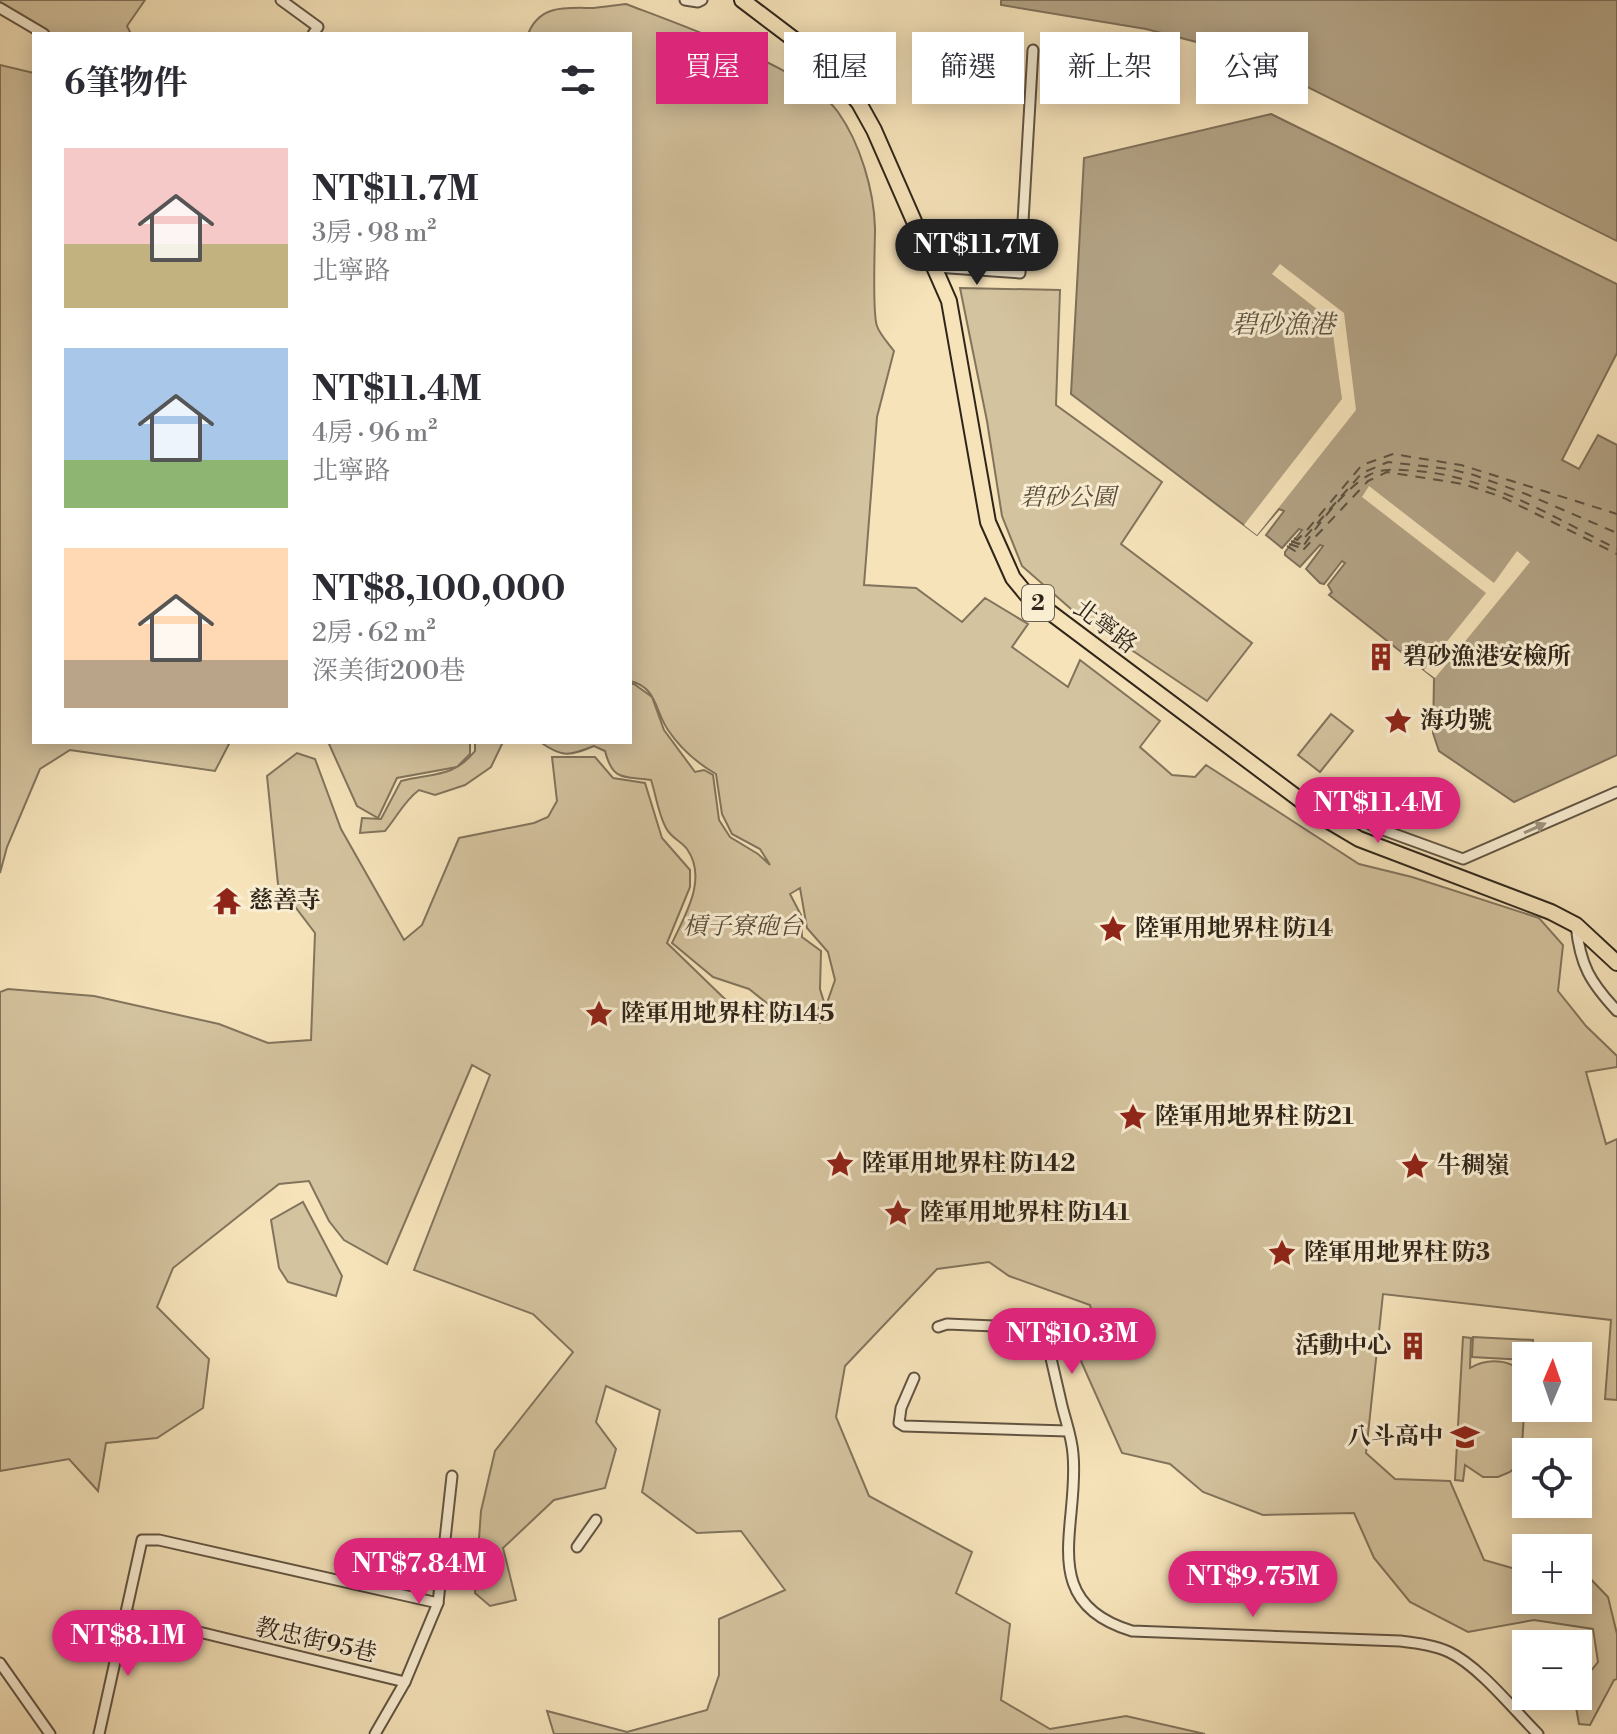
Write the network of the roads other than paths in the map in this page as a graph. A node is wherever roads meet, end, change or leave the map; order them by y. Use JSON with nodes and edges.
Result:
{"nodes":[{"id":1,"x":281,"y":0,"type":"edge"},
{"id":2,"x":685,"y":0,"type":"edge"},
{"id":3,"x":702,"y":0,"type":"edge"},
{"id":4,"x":742,"y":0,"type":"edge"},
{"id":5,"x":0,"y":8,"type":"edge"},
{"id":6,"x":41,"y":32,"type":"edge"},
{"id":7,"x":314,"y":32,"type":"edge"},
{"id":8,"x":1033,"y":50,"type":"dead end"},
{"id":9,"x":936,"y":267,"type":"junction"},
{"id":10,"x":1316,"y":786,"type":"dead end"},
{"id":11,"x":1617,"y":792,"type":"edge"},
{"id":12,"x":1576,"y":925,"type":"junction"},
{"id":13,"x":1617,"y":963,"type":"edge"},
{"id":14,"x":1617,"y":1011,"type":"edge"},
{"id":15,"x":938,"y":1327,"type":"dead end"},
{"id":16,"x":914,"y":1378,"type":"dead end"},
{"id":17,"x":1068,"y":1431,"type":"junction"},
{"id":18,"x":452,"y":1476,"type":"dead end"},
{"id":19,"x":596,"y":1520,"type":"dead end"},
{"id":20,"x":577,"y":1547,"type":"dead end"},
{"id":21,"x":438,"y":1603,"type":"junction"},
{"id":22,"x":125,"y":1614,"type":"junction"},
{"id":23,"x":0,"y":1663,"type":"edge"},
{"id":24,"x":405,"y":1682,"type":"junction"},
{"id":25,"x":50,"y":1734,"type":"edge"},
{"id":26,"x":99,"y":1734,"type":"edge"},
{"id":27,"x":375,"y":1734,"type":"edge"},
{"id":28,"x":1538,"y":1734,"type":"edge"}],
"edges":[{"from":1,"to":7,"type":"street"},
{"from":2,"to":3,"type":"street"},
{"from":4,"to":9,"type":"main road","name":"北寧路","number":"2"},
{"from":5,"to":6,"type":"street"},
{"from":8,"to":9,"type":"street"},
{"from":9,"to":12,"type":"main road","name":"北寧路","number":"2"},
{"from":10,"to":11,"type":"street","one_way":true},
{"from":12,"to":13,"type":"main road","name":"北寧路","number":"2"},
{"from":12,"to":14,"type":"street"},
{"from":15,"to":17,"type":"street"},
{"from":16,"to":17,"type":"street"},
{"from":17,"to":28,"type":"street"},
{"from":18,"to":21,"type":"street"},
{"from":19,"to":20,"type":"street"},
{"from":21,"to":22,"type":"street"},
{"from":21,"to":24,"type":"street"},
{"from":22,"to":24,"type":"street","name":"教忠街95巷"},
{"from":22,"to":26,"type":"street"},
{"from":23,"to":25,"type":"street"},
{"from":24,"to":27,"type":"street"}]}
